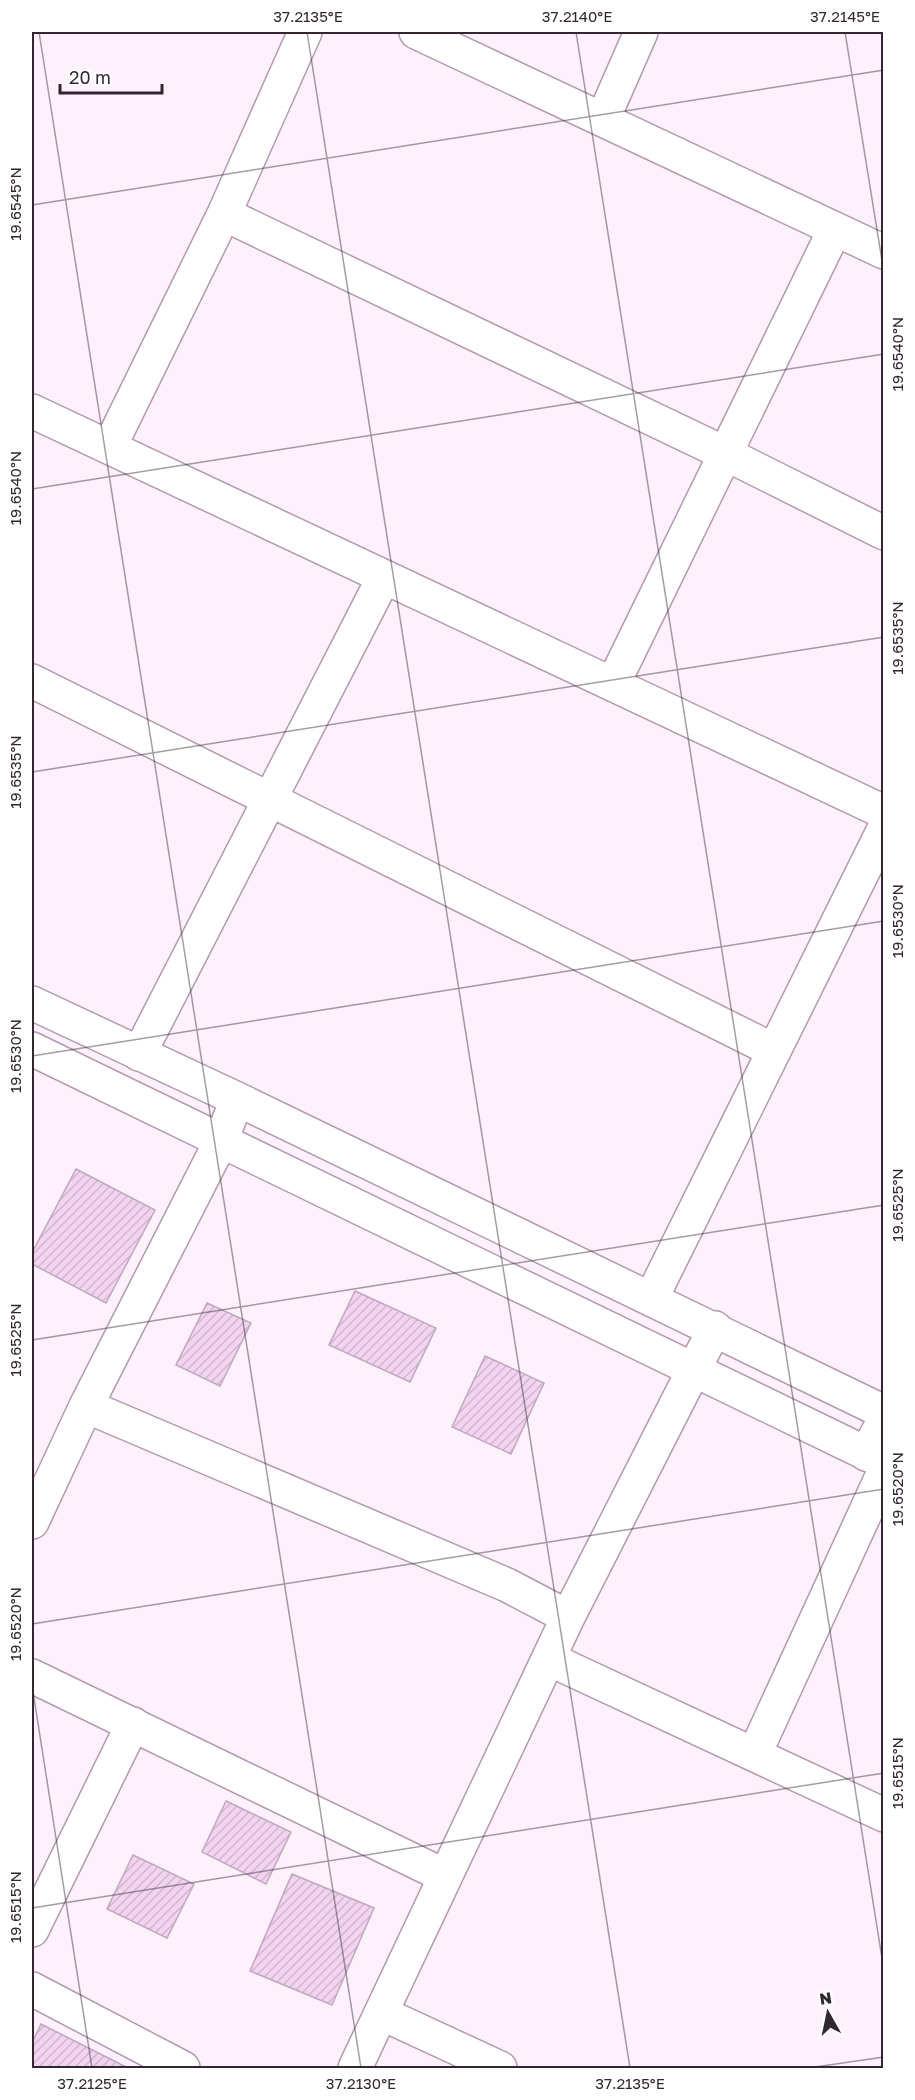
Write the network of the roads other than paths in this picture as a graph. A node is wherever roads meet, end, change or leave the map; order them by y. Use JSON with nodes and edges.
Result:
{"nodes":[{"id":1,"x":305,"y":32,"type":"edge"},
{"id":2,"x":416,"y":32,"type":"edge"},
{"id":3,"x":641,"y":32,"type":"edge"},
{"id":4,"x":603,"y":119,"type":"junction"},
{"id":5,"x":224,"y":214,"type":"junction"},
{"id":6,"x":835,"y":229,"type":"junction"},
{"id":7,"x":884,"y":252,"type":"edge"},
{"id":8,"x":32,"y":411,"type":"edge"},
{"id":9,"x":110,"y":446,"type":"junction"},
{"id":10,"x":724,"y":453,"type":"junction"},
{"id":11,"x":884,"y":533,"type":"edge"},
{"id":12,"x":384,"y":577,"type":"junction"},
{"id":13,"x":32,"y":681,"type":"edge"},
{"id":14,"x":612,"y":684,"type":"junction"},
{"id":15,"x":270,"y":799,"type":"junction"},
{"id":16,"x":884,"y":812,"type":"edge"},
{"id":17,"x":884,"y":829,"type":"edge"},
{"id":18,"x":32,"y":1002,"type":"edge"},
{"id":19,"x":32,"y":1049,"type":"edge"},
{"id":20,"x":772,"y":1050,"type":"junction"},
{"id":21,"x":139,"y":1054,"type":"junction"},
{"id":22,"x":237,"y":1099,"type":"junction"},
{"id":23,"x":221,"y":1141,"type":"junction"},
{"id":24,"x":651,"y":1299,"type":"junction"},
{"id":25,"x":714,"y":1328,"type":"junction"},
{"id":26,"x":694,"y":1371,"type":"junction"},
{"id":27,"x":86,"y":1406,"type":"junction"},
{"id":28,"x":884,"y":1412,"type":"edge"},
{"id":29,"x":884,"y":1421,"type":"edge"},
{"id":30,"x":878,"y":1463,"type":"edge"},
{"id":31,"x":32,"y":1522,"type":"edge"},
{"id":32,"x":568,"y":1617,"type":"junction"},
{"id":33,"x":549,"y":1659,"type":"junction"},
{"id":34,"x":32,"y":1676,"type":"edge"},
{"id":35,"x":133,"y":1724,"type":"junction"},
{"id":36,"x":755,"y":1753,"type":"junction"},
{"id":37,"x":884,"y":1815,"type":"edge"},
{"id":38,"x":445,"y":1876,"type":"junction"},
{"id":39,"x":34,"y":1920,"type":"edge"},
{"id":40,"x":32,"y":1989,"type":"edge"},
{"id":41,"x":383,"y":2014,"type":"junction"},
{"id":42,"x":172,"y":2066,"type":"edge"},
{"id":43,"x":355,"y":2068,"type":"edge"},
{"id":44,"x":500,"y":2068,"type":"edge"}],
"edges":[{"from":1,"to":5,"type":"street"},
{"from":2,"to":4,"type":"street"},
{"from":3,"to":4,"type":"street"},
{"from":4,"to":6,"type":"street"},
{"from":5,"to":9,"type":"street"},
{"from":5,"to":10,"type":"street"},
{"from":6,"to":7,"type":"street"},
{"from":6,"to":10,"type":"street"},
{"from":8,"to":9,"type":"street"},
{"from":9,"to":12,"type":"street"},
{"from":10,"to":11,"type":"street"},
{"from":10,"to":14,"type":"street"},
{"from":12,"to":14,"type":"street"},
{"from":12,"to":15,"type":"street"},
{"from":13,"to":15,"type":"street"},
{"from":14,"to":16,"type":"street"},
{"from":15,"to":20,"type":"street"},
{"from":15,"to":21,"type":"street"},
{"from":17,"to":20,"type":"street"},
{"from":18,"to":21,"type":"street"},
{"from":19,"to":23,"type":"street"},
{"from":20,"to":24,"type":"street"},
{"from":21,"to":22,"type":"street"},
{"from":22,"to":23,"type":"street"},
{"from":22,"to":24,"type":"street"},
{"from":23,"to":26,"type":"street"},
{"from":23,"to":27,"type":"street"},
{"from":24,"to":25,"type":"street"},
{"from":25,"to":26,"type":"street"},
{"from":25,"to":28,"type":"street"},
{"from":26,"to":30,"type":"street"},
{"from":26,"to":32,"type":"street"},
{"from":27,"to":31,"type":"street"},
{"from":27,"to":32,"type":"street"},
{"from":29,"to":30,"type":"street"},
{"from":30,"to":36,"type":"street"},
{"from":32,"to":33,"type":"street"},
{"from":33,"to":36,"type":"street"},
{"from":33,"to":38,"type":"street"},
{"from":34,"to":35,"type":"street"},
{"from":35,"to":38,"type":"street"},
{"from":35,"to":39,"type":"street"},
{"from":36,"to":37,"type":"street"},
{"from":38,"to":41,"type":"street"},
{"from":40,"to":42,"type":"street"},
{"from":41,"to":43,"type":"street"},
{"from":41,"to":44,"type":"street"}]}
